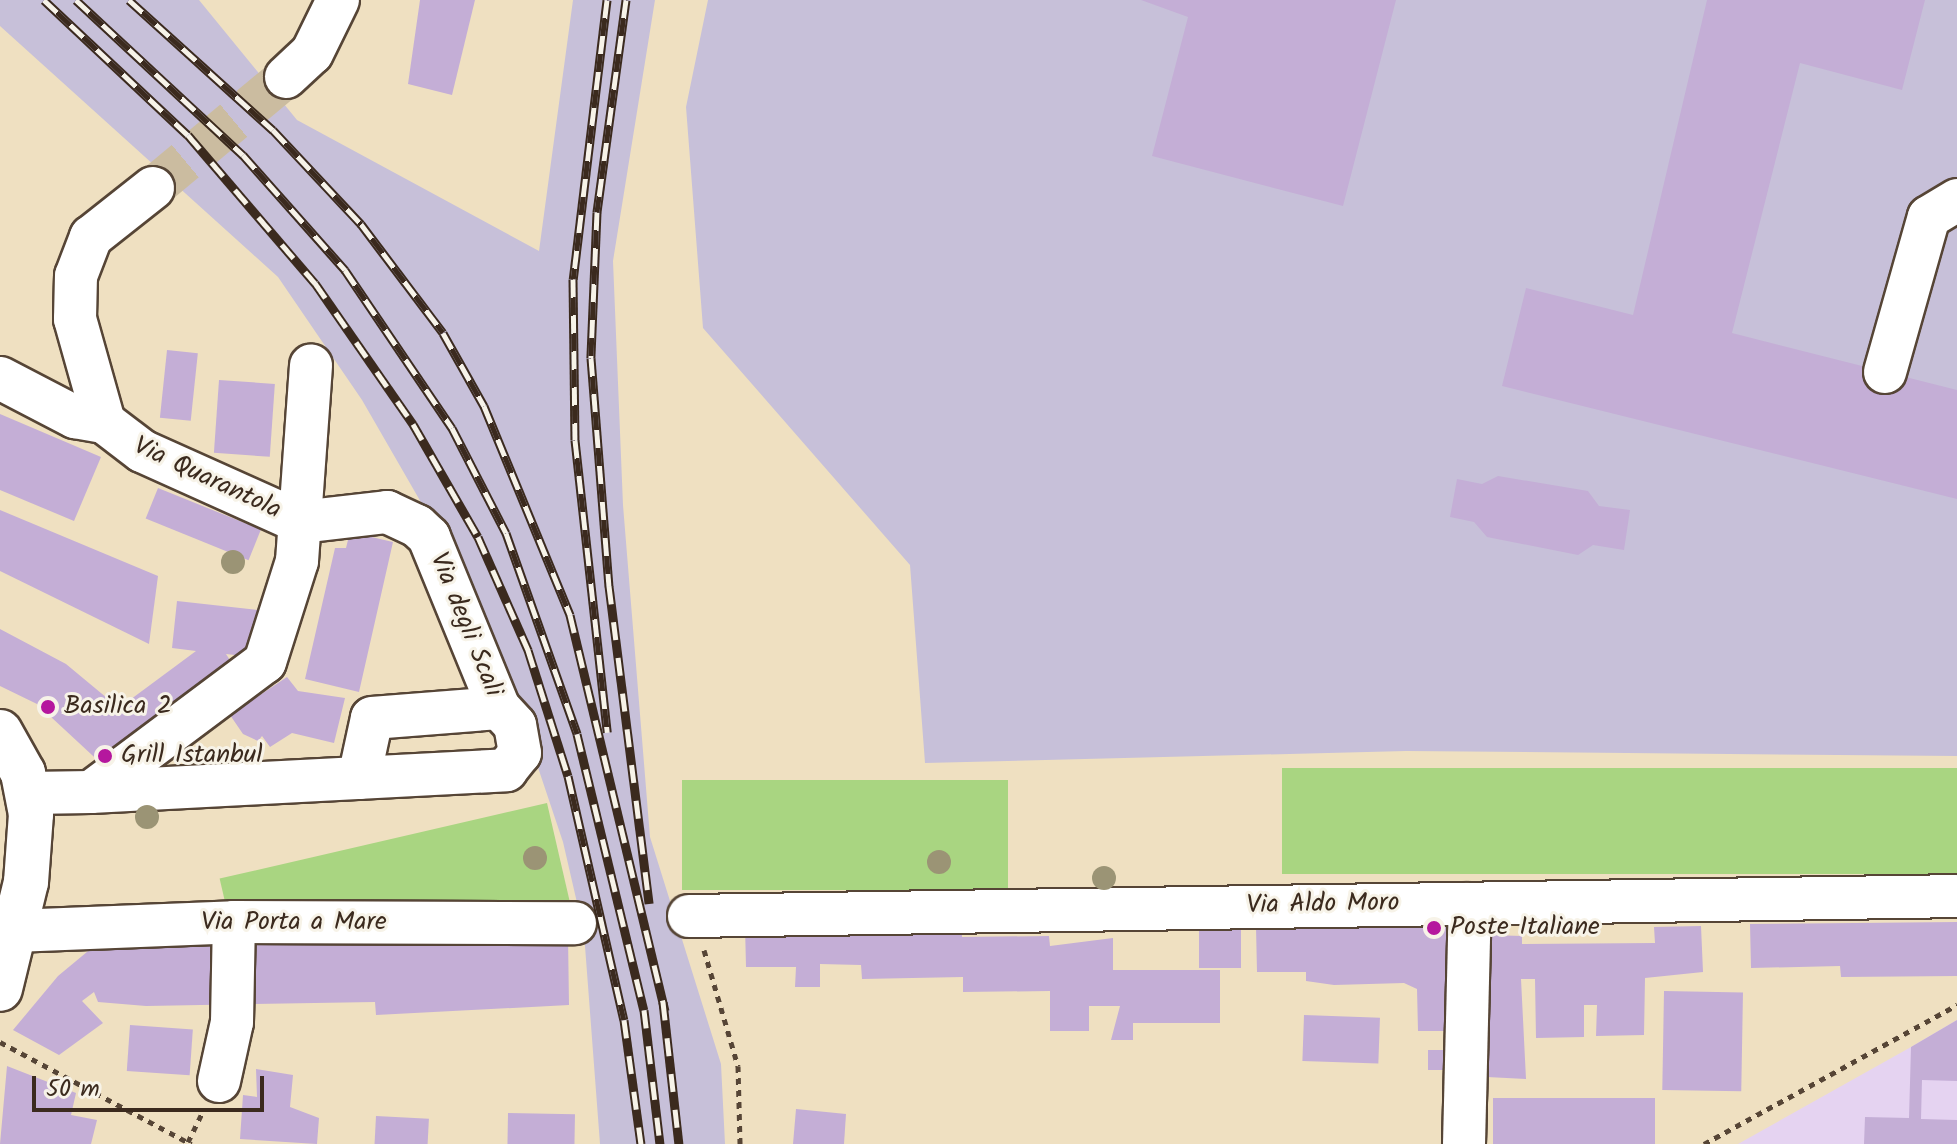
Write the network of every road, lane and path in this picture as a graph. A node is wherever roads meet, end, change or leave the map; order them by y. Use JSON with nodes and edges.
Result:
{"nodes":[{"id":1,"x":338,"y":0,"type":"edge"},
{"id":2,"x":286,"y":77,"type":"tunnel mouth"},
{"id":3,"x":153,"y":188,"type":"tunnel mouth"},
{"id":4,"x":1957,"y":200,"type":"edge"},
{"id":5,"x":311,"y":365,"type":"dead end"},
{"id":6,"x":1885,"y":372,"type":"dead end"},
{"id":7,"x":0,"y":378,"type":"edge"},
{"id":8,"x":104,"y":422,"type":"junction"},
{"id":9,"x":300,"y":522,"type":"junction"},
{"id":10,"x":499,"y":708,"type":"junction"},
{"id":11,"x":0,"y":732,"type":"edge"},
{"id":12,"x":359,"y":778,"type":"junction"},
{"id":13,"x":91,"y":792,"type":"junction"},
{"id":14,"x":29,"y":793,"type":"junction"},
{"id":15,"x":1957,"y":896,"type":"edge"},
{"id":16,"x":1470,"y":904,"type":"junction"},
{"id":17,"x":692,"y":916,"type":"joint"},
{"id":18,"x":234,"y":922,"type":"junction"},
{"id":19,"x":575,"y":923,"type":"dead end"},
{"id":20,"x":14,"y":931,"type":"junction"},
{"id":21,"x":0,"y":989,"type":"edge"},
{"id":22,"x":1957,"y":1005,"type":"edge"},
{"id":23,"x":0,"y":1042,"type":"edge"},
{"id":24,"x":219,"y":1081,"type":"dead end"},
{"id":25,"x":191,"y":1144,"type":"edge"},
{"id":26,"x":740,"y":1144,"type":"edge"},
{"id":27,"x":1464,"y":1144,"type":"edge"},
{"id":28,"x":1704,"y":1144,"type":"edge"}],
"edges":[{"from":1,"to":2,"type":"street"},
{"from":3,"to":8,"type":"street","name":"Via Quarantola"},
{"from":4,"to":6,"type":"street"},
{"from":5,"to":9,"type":"street","name":"Via Quarantola"},
{"from":7,"to":8,"type":"street"},
{"from":8,"to":9,"type":"street","name":"Via Quarantola"},
{"from":9,"to":10,"type":"street","name":"Via degli Scali"},
{"from":9,"to":13,"type":"street","name":"Via Quarantola"},
{"from":10,"to":12,"type":"street","name":"Via degli Scali"},
{"from":10,"to":12,"type":"street","name":"Via degli Scali"},
{"from":11,"to":14,"type":"main road"},
{"from":12,"to":13,"type":"street","name":"Via degli Scali"},
{"from":13,"to":14,"type":"street"},
{"from":14,"to":20,"type":"main road"},
{"from":15,"to":16,"type":"street","name":"Via Aldo Moro"},
{"from":16,"to":17,"type":"street","name":"Via Aldo Moro"},
{"from":16,"to":27,"type":"street"},
{"from":17,"to":26,"type":"path"},
{"from":18,"to":19,"type":"street","name":"Via Porta a Mare"},
{"from":18,"to":20,"type":"street","name":"Via Porta a Mare"},
{"from":18,"to":24,"type":"street"},
{"from":20,"to":21,"type":"main road"},
{"from":22,"to":28,"type":"path"},
{"from":23,"to":25,"type":"path"}]}
